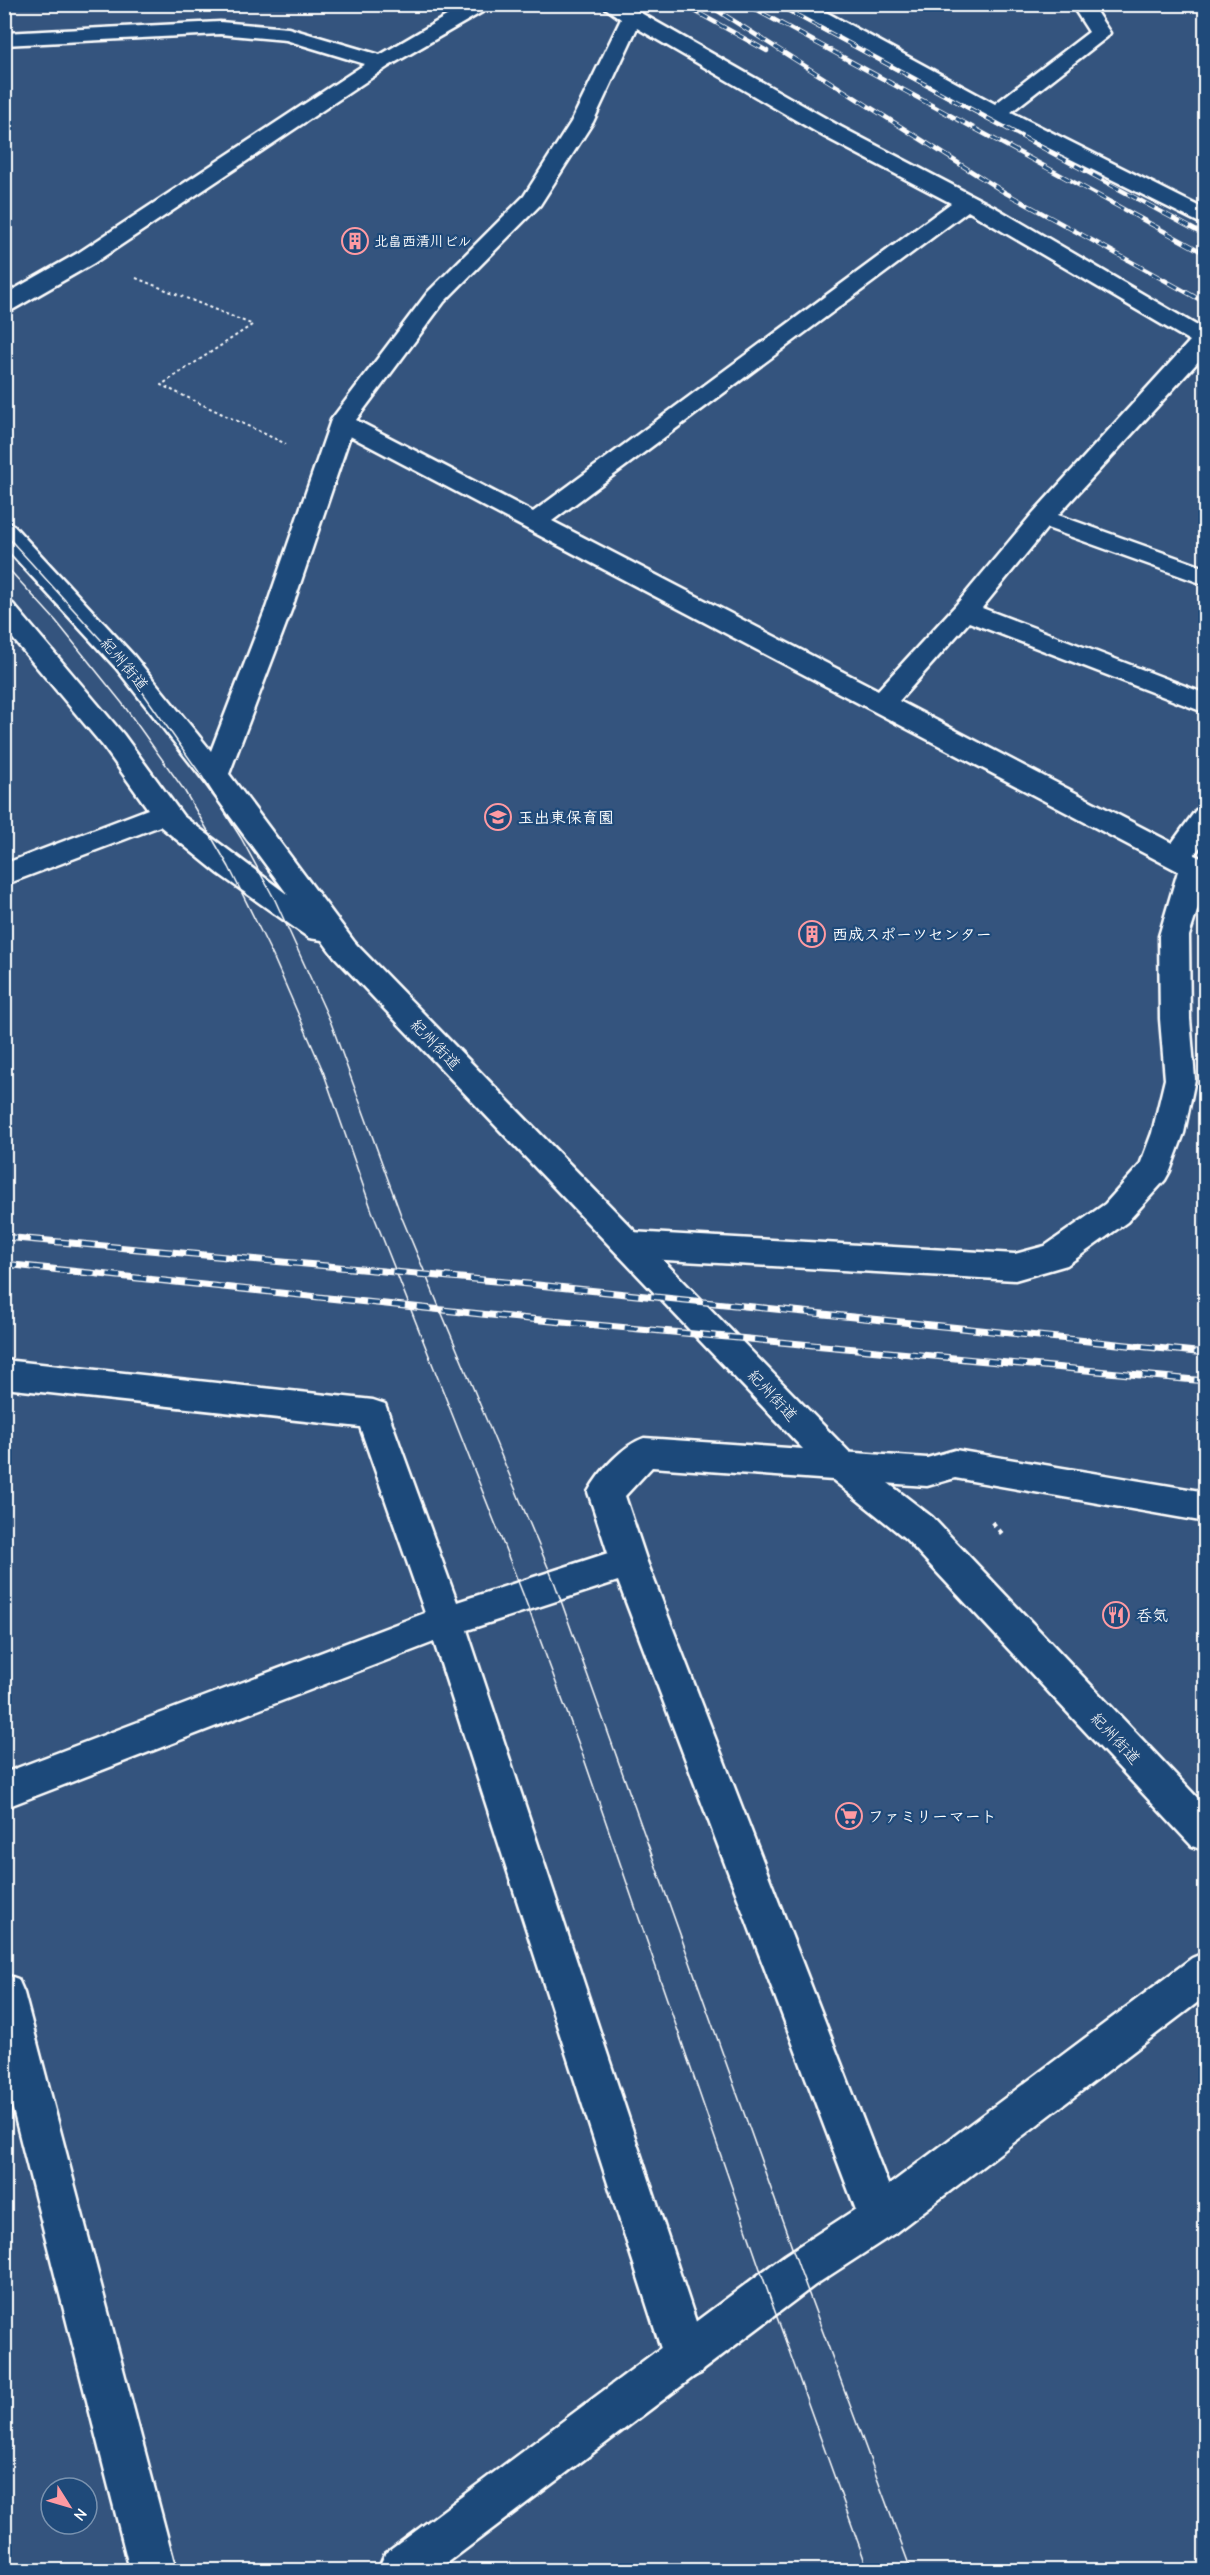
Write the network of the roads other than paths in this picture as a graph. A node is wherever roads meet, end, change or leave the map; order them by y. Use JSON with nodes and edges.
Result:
{"nodes":[{"id":1,"x":482,"y":4,"type":"edge"},
{"id":2,"x":610,"y":4,"type":"edge"},
{"id":3,"x":801,"y":4,"type":"edge"},
{"id":4,"x":1082,"y":4,"type":"edge"},
{"id":5,"x":192,"y":10,"type":"dead end"},
{"id":6,"x":632,"y":18,"type":"junction"},
{"id":7,"x":220,"y":28,"type":"junction"},
{"id":8,"x":40,"y":36,"type":"junction"},
{"id":9,"x":4,"y":39,"type":"edge"},
{"id":10,"x":4,"y":53,"type":"edge"},
{"id":11,"x":382,"y":62,"type":"junction"},
{"id":12,"x":996,"y":113,"type":"junction"},
{"id":13,"x":966,"y":202,"type":"junction"},
{"id":14,"x":1206,"y":219,"type":"edge"},
{"id":15,"x":4,"y":305,"type":"edge"},
{"id":16,"x":1205,"y":340,"type":"edge"},
{"id":17,"x":342,"y":422,"type":"junction"},
{"id":18,"x":1042,"y":518,"type":"junction"},
{"id":19,"x":534,"y":523,"type":"junction"},
{"id":20,"x":4,"y":530,"type":"edge"},
{"id":21,"x":1206,"y":578,"type":"edge"},
{"id":22,"x":4,"y":610,"type":"edge"},
{"id":23,"x":965,"y":610,"type":"junction"},
{"id":24,"x":881,"y":704,"type":"junction"},
{"id":25,"x":1206,"y":704,"type":"edge"},
{"id":26,"x":215,"y":775,"type":"junction"},
{"id":27,"x":165,"y":813,"type":"junction"},
{"id":28,"x":1206,"y":818,"type":"edge"},
{"id":29,"x":1192,"y":866,"type":"edge"},
{"id":30,"x":4,"y":875,"type":"edge"},
{"id":31,"x":345,"y":950,"type":"junction"},
{"id":32,"x":631,"y":1245,"type":"junction"},
{"id":33,"x":4,"y":1374,"type":"edge"},
{"id":34,"x":841,"y":1466,"type":"junction"},
{"id":35,"x":1206,"y":1507,"type":"edge"},
{"id":36,"x":629,"y":1562,"type":"junction"},
{"id":37,"x":446,"y":1621,"type":"junction"},
{"id":38,"x":4,"y":1791,"type":"edge"},
{"id":39,"x":1206,"y":1834,"type":"edge"},
{"id":40,"x":1206,"y":1971,"type":"edge"},
{"id":41,"x":4,"y":1993,"type":"edge"},
{"id":42,"x":880,"y":2218,"type":"junction"},
{"id":43,"x":686,"y":2358,"type":"junction"},
{"id":44,"x":153,"y":2571,"type":"edge"},
{"id":45,"x":400,"y":2571,"type":"edge"}],
"edges":[{"from":1,"to":11,"type":"street"},
{"from":2,"to":6,"type":"street"},
{"from":3,"to":12,"type":"street"},
{"from":4,"to":12,"type":"street"},
{"from":5,"to":7,"type":"street"},
{"from":6,"to":13,"type":"street"},
{"from":6,"to":17,"type":"street"},
{"from":7,"to":8,"type":"street"},
{"from":7,"to":11,"type":"street"},
{"from":8,"to":9,"type":"street"},
{"from":8,"to":10,"type":"street"},
{"from":11,"to":15,"type":"street"},
{"from":12,"to":14,"type":"street"},
{"from":13,"to":16,"type":"street"},
{"from":13,"to":19,"type":"street"},
{"from":16,"to":18,"type":"street"},
{"from":17,"to":19,"type":"street"},
{"from":17,"to":26,"type":"street"},
{"from":18,"to":21,"type":"street"},
{"from":18,"to":23,"type":"street"},
{"from":19,"to":24,"type":"street"},
{"from":20,"to":26,"type":"street","name":"紀州街道"},
{"from":22,"to":27,"type":"street","name":"紀州街道"},
{"from":23,"to":24,"type":"street"},
{"from":23,"to":25,"type":"street"},
{"from":24,"to":29,"type":"street"},
{"from":26,"to":31,"type":"street","name":"紀州街道"},
{"from":27,"to":30,"type":"street"},
{"from":27,"to":31,"type":"street","name":"紀州街道"},
{"from":28,"to":29,"type":"street"},
{"from":29,"to":32,"type":"street"},
{"from":31,"to":32,"type":"street","name":"紀州街道"},
{"from":32,"to":34,"type":"street","name":"紀州街道"},
{"from":33,"to":37,"type":"street"},
{"from":34,"to":35,"type":"street"},
{"from":34,"to":36,"type":"street"},
{"from":34,"to":39,"type":"street","name":"紀州街道"},
{"from":36,"to":37,"type":"street"},
{"from":36,"to":42,"type":"street"},
{"from":37,"to":38,"type":"street"},
{"from":37,"to":43,"type":"street"},
{"from":40,"to":42,"type":"street"},
{"from":41,"to":44,"type":"street"},
{"from":42,"to":43,"type":"street"},
{"from":43,"to":45,"type":"street"}]}
